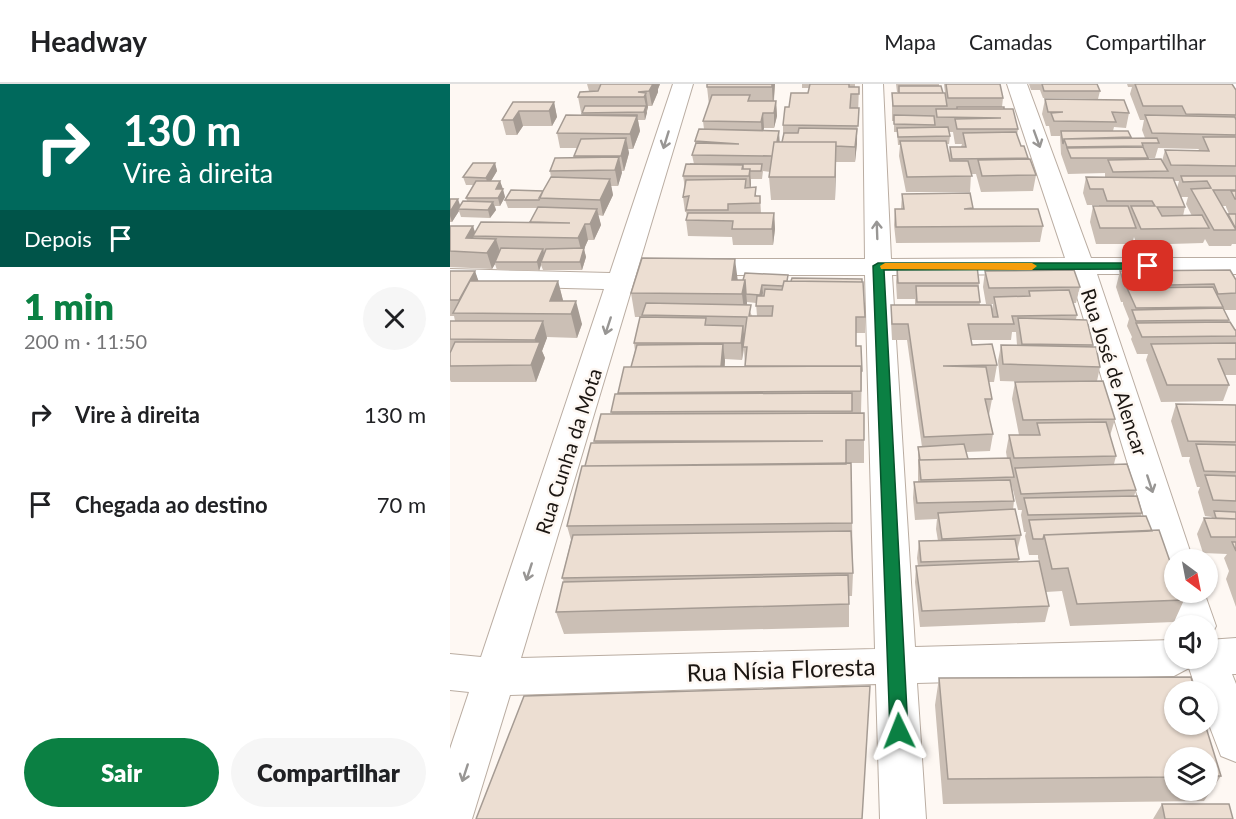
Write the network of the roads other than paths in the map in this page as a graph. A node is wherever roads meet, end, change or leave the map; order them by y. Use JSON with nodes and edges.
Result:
{"nodes":[{"id":1,"x":683,"y":84,"type":"edge"},
{"id":2,"x":873,"y":84,"type":"edge"},
{"id":3,"x":1017,"y":84,"type":"edge"},
{"id":4,"x":878,"y":266,"type":"junction"},
{"id":5,"x":1081,"y":266,"type":"junction"},
{"id":6,"x":1236,"y":266,"type":"edge"},
{"id":7,"x":640,"y":270,"type":"junction"},
{"id":8,"x":450,"y":277,"type":"edge"},
{"id":9,"x":1171,"y":549,"type":"edge"},
{"id":10,"x":1236,"y":656,"type":"edge"},
{"id":11,"x":1218,"y":657,"type":"edge"},
{"id":12,"x":1164,"y":658,"type":"edge"},
{"id":13,"x":896,"y":666,"type":"junction"},
{"id":14,"x":1211,"y":669,"type":"edge"},
{"id":15,"x":450,"y":672,"type":"edge"},
{"id":16,"x":496,"y":677,"type":"junction"},
{"id":17,"x":465,"y":728,"type":"edge"},
{"id":18,"x":1236,"y":742,"type":"edge"},
{"id":19,"x":450,"y":817,"type":"edge"},
{"id":20,"x":903,"y":819,"type":"edge"}],
"edges":[{"from":1,"to":7,"type":"street","name":"Rua Cunha da Mota","one_way":true},
{"from":4,"to":2,"type":"street","one_way":true},
{"from":3,"to":5,"type":"street","name":"Rua José de Alencar","one_way":true},
{"from":4,"to":5,"type":"street"},
{"from":4,"to":7,"type":"street"},
{"from":4,"to":13,"type":"street"},
{"from":5,"to":6,"type":"street"},
{"from":5,"to":9,"type":"street","name":"Rua José de Alencar","one_way":true},
{"from":7,"to":8,"type":"street"},
{"from":7,"to":16,"type":"street","name":"Rua Cunha da Mota","one_way":true},
{"from":10,"to":11,"type":"street"},
{"from":12,"to":13,"type":"street","name":"Rua Nísia Floresta"},
{"from":13,"to":16,"type":"street","name":"Rua Nísia Floresta"},
{"from":13,"to":20,"type":"street"},
{"from":14,"to":18,"type":"street"},
{"from":15,"to":16,"type":"street","name":"Rua Nísia Floresta"},
{"from":16,"to":17,"type":"street","name":"Rua Cunha da Mota"},
{"from":17,"to":19,"type":"street","name":"Rua Cunha da Mota","one_way":true}]}
